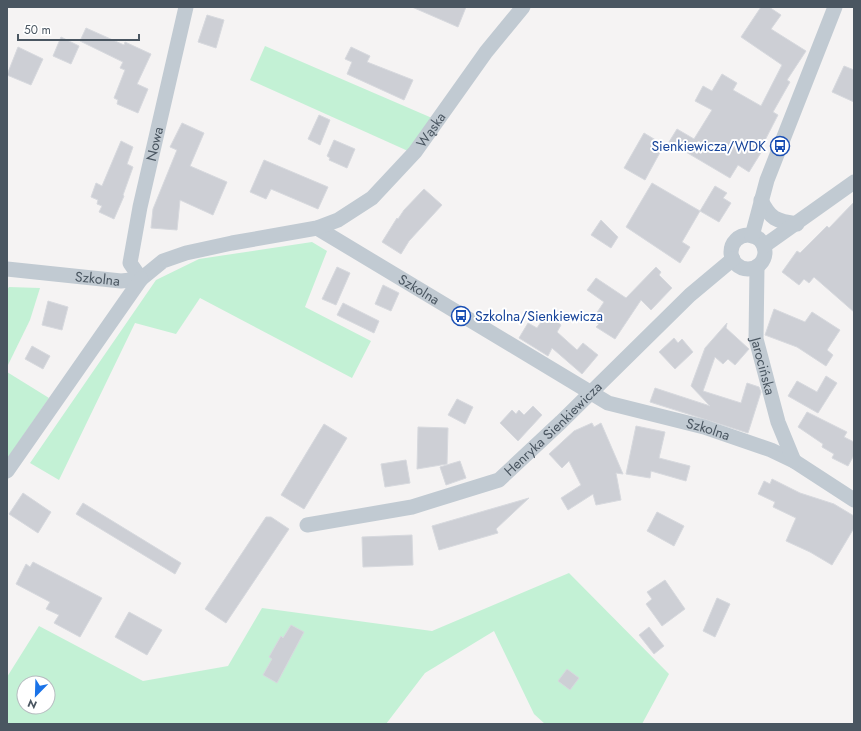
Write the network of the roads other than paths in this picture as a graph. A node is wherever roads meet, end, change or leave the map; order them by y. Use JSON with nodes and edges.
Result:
{"nodes":[{"id":1,"x":186,"y":7,"type":"edge"},
{"id":2,"x":523,"y":7,"type":"edge"},
{"id":3,"x":835,"y":7,"type":"edge"},
{"id":4,"x":854,"y":182,"type":"edge"},
{"id":5,"x":761,"y":200,"type":"junction"},
{"id":6,"x":797,"y":224,"type":"junction"},
{"id":7,"x":317,"y":228,"type":"junction"},
{"id":8,"x":752,"y":236,"type":"junction"},
{"id":9,"x":764,"y":246,"type":"junction"},
{"id":10,"x":733,"y":259,"type":"junction"},
{"id":11,"x":757,"y":267,"type":"junction"},
{"id":12,"x":7,"y":269,"type":"edge"},
{"id":13,"x":141,"y":279,"type":"junction"},
{"id":14,"x":591,"y":393,"type":"junction"},
{"id":15,"x":794,"y":461,"type":"junction"},
{"id":16,"x":7,"y":471,"type":"edge"},
{"id":17,"x":854,"y":500,"type":"edge"},
{"id":18,"x":307,"y":525,"type":"dead end"}],
"edges":[{"from":1,"to":13,"type":"street","name":"Nowa"},
{"from":2,"to":7,"type":"street","name":"Wąska"},
{"from":3,"to":5,"type":"street"},
{"from":4,"to":6,"type":"street"},
{"from":5,"to":6,"type":"street"},
{"from":5,"to":8,"type":"street"},
{"from":6,"to":9,"type":"street"},
{"from":7,"to":13,"type":"street","name":"Szkolna"},
{"from":7,"to":14,"type":"street","name":"Szkolna"},
{"from":8,"to":9,"type":"street"},
{"from":8,"to":10,"type":"street"},
{"from":9,"to":11,"type":"street"},
{"from":10,"to":11,"type":"street"},
{"from":10,"to":14,"type":"street","name":"Henryka Sienkiewicza"},
{"from":11,"to":15,"type":"street","name":"Jarocińska"},
{"from":12,"to":13,"type":"street","name":"Szkolna"},
{"from":13,"to":16,"type":"street"},
{"from":14,"to":15,"type":"street","name":"Szkolna"},
{"from":14,"to":18,"type":"street","name":"Henryka Sienkiewicza"},
{"from":15,"to":17,"type":"street","name":"Szkolna"}]}
